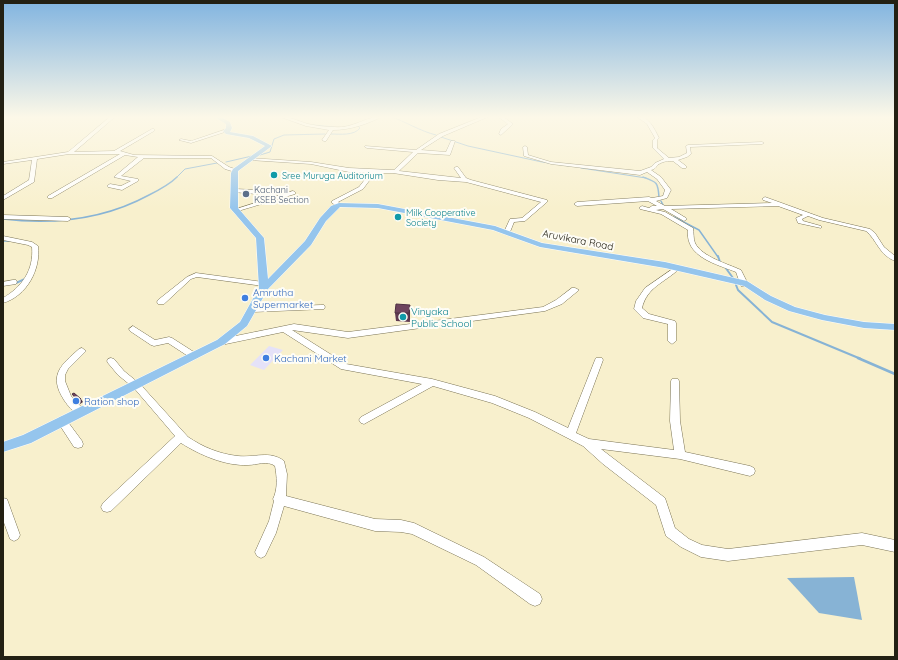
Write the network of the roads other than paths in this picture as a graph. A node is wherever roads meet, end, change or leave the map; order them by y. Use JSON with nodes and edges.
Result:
{"nodes":[{"id":1,"x":77,"y":147,"type":"edge"},
{"id":2,"x":124,"y":147,"type":"edge"},
{"id":3,"x":268,"y":147,"type":"edge"},
{"id":4,"x":367,"y":147,"type":"dead end"},
{"id":5,"x":423,"y":147,"type":"edge"},
{"id":6,"x":451,"y":147,"type":"edge"},
{"id":7,"x":525,"y":147,"type":"dead end"},
{"id":8,"x":655,"y":147,"type":"edge"},
{"id":9,"x":688,"y":147,"type":"edge"},
{"id":10,"x":417,"y":151,"type":"junction"},
{"id":11,"x":115,"y":152,"type":"junction"},
{"id":12,"x":69,"y":153,"type":"junction"},
{"id":13,"x":125,"y":153,"type":"junction"},
{"id":14,"x":143,"y":156,"type":"junction"},
{"id":15,"x":35,"y":158,"type":"junction"},
{"id":16,"x":674,"y":159,"type":"junction"},
{"id":17,"x":249,"y":160,"type":"junction"},
{"id":18,"x":668,"y":160,"type":"junction"},
{"id":19,"x":3,"y":162,"type":"edge"},
{"id":20,"x":684,"y":167,"type":"dead end"},
{"id":21,"x":456,"y":168,"type":"dead end"},
{"id":22,"x":235,"y":170,"type":"junction"},
{"id":23,"x":374,"y":171,"type":"junction"},
{"id":24,"x":649,"y":171,"type":"junction"},
{"id":25,"x":394,"y":172,"type":"junction"},
{"id":26,"x":466,"y":180,"type":"junction"},
{"id":27,"x":110,"y":186,"type":"dead end"},
{"id":28,"x":235,"y":191,"type":"junction"},
{"id":29,"x":258,"y":192,"type":"dead end"},
{"id":30,"x":293,"y":193,"type":"dead end"},
{"id":31,"x":50,"y":197,"type":"dead end"},
{"id":32,"x":3,"y":198,"type":"edge"},
{"id":33,"x":765,"y":199,"type":"dead end"},
{"id":34,"x":651,"y":200,"type":"junction"},
{"id":35,"x":577,"y":204,"type":"dead end"},
{"id":36,"x":339,"y":205,"type":"junction"},
{"id":37,"x":779,"y":205,"type":"junction"},
{"id":38,"x":664,"y":208,"type":"junction"},
{"id":39,"x":236,"y":210,"type":"junction"},
{"id":40,"x":807,"y":214,"type":"junction"},
{"id":41,"x":3,"y":217,"type":"edge"},
{"id":42,"x":68,"y":219,"type":"dead end"},
{"id":43,"x":692,"y":224,"type":"dead end"},
{"id":44,"x":819,"y":228,"type":"dead end"},
{"id":45,"x":507,"y":232,"type":"junction"},
{"id":46,"x":3,"y":238,"type":"edge"},
{"id":47,"x":892,"y":255,"type":"edge"},
{"id":48,"x":895,"y":259,"type":"edge"},
{"id":49,"x":677,"y":268,"type":"junction"},
{"id":50,"x":13,"y":282,"type":"dead end"},
{"id":51,"x":3,"y":284,"type":"edge"},
{"id":52,"x":744,"y":284,"type":"junction"},
{"id":53,"x":264,"y":286,"type":"junction"},
{"id":54,"x":575,"y":290,"type":"dead end"},
{"id":55,"x":5,"y":300,"type":"edge"},
{"id":56,"x":161,"y":302,"type":"dead end"},
{"id":57,"x":321,"y":307,"type":"dead end"},
{"id":58,"x":252,"y":310,"type":"junction"},
{"id":59,"x":895,"y":327,"type":"edge"},
{"id":60,"x":133,"y":329,"type":"dead end"},
{"id":61,"x":284,"y":329,"type":"junction"},
{"id":62,"x":672,"y":341,"type":"dead end"},
{"id":63,"x":222,"y":342,"type":"junction"},
{"id":64,"x":82,"y":351,"type":"dead end"},
{"id":65,"x":194,"y":356,"type":"junction"},
{"id":66,"x":599,"y":360,"type":"dead end"},
{"id":67,"x":111,"y":361,"type":"dead end"},
{"id":68,"x":675,"y":381,"type":"dead end"},
{"id":69,"x":432,"y":382,"type":"junction"},
{"id":70,"x":137,"y":386,"type":"junction"},
{"id":71,"x":80,"y":411,"type":"junction"},
{"id":72,"x":364,"y":420,"type":"dead end"},
{"id":73,"x":62,"y":421,"type":"junction"},
{"id":74,"x":570,"y":435,"type":"junction"},
{"id":75,"x":181,"y":437,"type":"junction"},
{"id":76,"x":587,"y":443,"type":"junction"},
{"id":77,"x":78,"y":444,"type":"dead end"},
{"id":78,"x":3,"y":447,"type":"edge"},
{"id":79,"x":680,"y":455,"type":"junction"},
{"id":80,"x":750,"y":471,"type":"dead end"},
{"id":81,"x":279,"y":500,"type":"junction"},
{"id":82,"x":3,"y":502,"type":"edge"},
{"id":83,"x":107,"y":507,"type":"dead end"},
{"id":84,"x":14,"y":535,"type":"dead end"},
{"id":85,"x":895,"y":546,"type":"edge"},
{"id":86,"x":261,"y":552,"type":"dead end"},
{"id":87,"x":536,"y":599,"type":"dead end"}],
"edges":[{"from":1,"to":12,"type":"street"},
{"from":2,"to":11,"type":"street"},
{"from":3,"to":17,"type":"main road"},
{"from":4,"to":10,"type":"street"},
{"from":5,"to":10,"type":"street"},
{"from":6,"to":10,"type":"street"},
{"from":7,"to":24,"type":"street"},
{"from":8,"to":18,"type":"street"},
{"from":9,"to":16,"type":"street"},
{"from":10,"to":25,"type":"street"},
{"from":11,"to":12,"type":"street"},
{"from":11,"to":13,"type":"street"},
{"from":12,"to":15,"type":"street"},
{"from":13,"to":14,"type":"street"},
{"from":13,"to":31,"type":"street"},
{"from":14,"to":22,"type":"street"},
{"from":14,"to":27,"type":"street"},
{"from":15,"to":19,"type":"street"},
{"from":15,"to":32,"type":"street"},
{"from":16,"to":18,"type":"street"},
{"from":16,"to":20,"type":"street"},
{"from":17,"to":22,"type":"main road"},
{"from":17,"to":23,"type":"street"},
{"from":18,"to":24,"type":"street"},
{"from":21,"to":26,"type":"street"},
{"from":22,"to":28,"type":"main road"},
{"from":23,"to":25,"type":"street"},
{"from":23,"to":36,"type":"street"},
{"from":24,"to":34,"type":"street"},
{"from":25,"to":26,"type":"street"},
{"from":26,"to":45,"type":"street"},
{"from":28,"to":29,"type":"street"},
{"from":28,"to":39,"type":"main road"},
{"from":30,"to":39,"type":"street"},
{"from":33,"to":37,"type":"street"},
{"from":34,"to":35,"type":"street"},
{"from":34,"to":38,"type":"street"},
{"from":36,"to":45,"type":"main road","name":"Aruvikara Road"},
{"from":36,"to":53,"type":"main road"},
{"from":37,"to":38,"type":"street"},
{"from":37,"to":40,"type":"street"},
{"from":38,"to":43,"type":"street"},
{"from":38,"to":52,"type":"street"},
{"from":39,"to":53,"type":"main road"},
{"from":40,"to":44,"type":"street"},
{"from":40,"to":47,"type":"street"},
{"from":41,"to":42,"type":"street"},
{"from":45,"to":49,"type":"main road","name":"Aruvikara Road"},
{"from":46,"to":55,"type":"street"},
{"from":47,"to":48,"type":"street"},
{"from":49,"to":52,"type":"main road","name":"Aruvikara Road"},
{"from":49,"to":62,"type":"street"},
{"from":50,"to":51,"type":"street"},
{"from":52,"to":59,"type":"main road","name":"Aruvikara Road"},
{"from":53,"to":56,"type":"street"},
{"from":53,"to":58,"type":"main road"},
{"from":54,"to":61,"type":"street"},
{"from":57,"to":58,"type":"street"},
{"from":58,"to":63,"type":"main road"},
{"from":60,"to":65,"type":"street"},
{"from":61,"to":63,"type":"street"},
{"from":61,"to":69,"type":"street"},
{"from":63,"to":65,"type":"main road"},
{"from":64,"to":71,"type":"street"},
{"from":65,"to":70,"type":"main road"},
{"from":66,"to":74,"type":"street"},
{"from":67,"to":70,"type":"street"},
{"from":68,"to":79,"type":"street"},
{"from":69,"to":72,"type":"street"},
{"from":69,"to":74,"type":"street"},
{"from":70,"to":71,"type":"main road"},
{"from":70,"to":75,"type":"street"},
{"from":71,"to":73,"type":"main road"},
{"from":73,"to":77,"type":"street"},
{"from":73,"to":78,"type":"main road"},
{"from":74,"to":76,"type":"street"},
{"from":75,"to":81,"type":"street"},
{"from":75,"to":83,"type":"street"},
{"from":76,"to":79,"type":"street"},
{"from":76,"to":85,"type":"street"},
{"from":79,"to":80,"type":"street"},
{"from":81,"to":86,"type":"street"},
{"from":81,"to":87,"type":"street"},
{"from":82,"to":84,"type":"street"}]}
